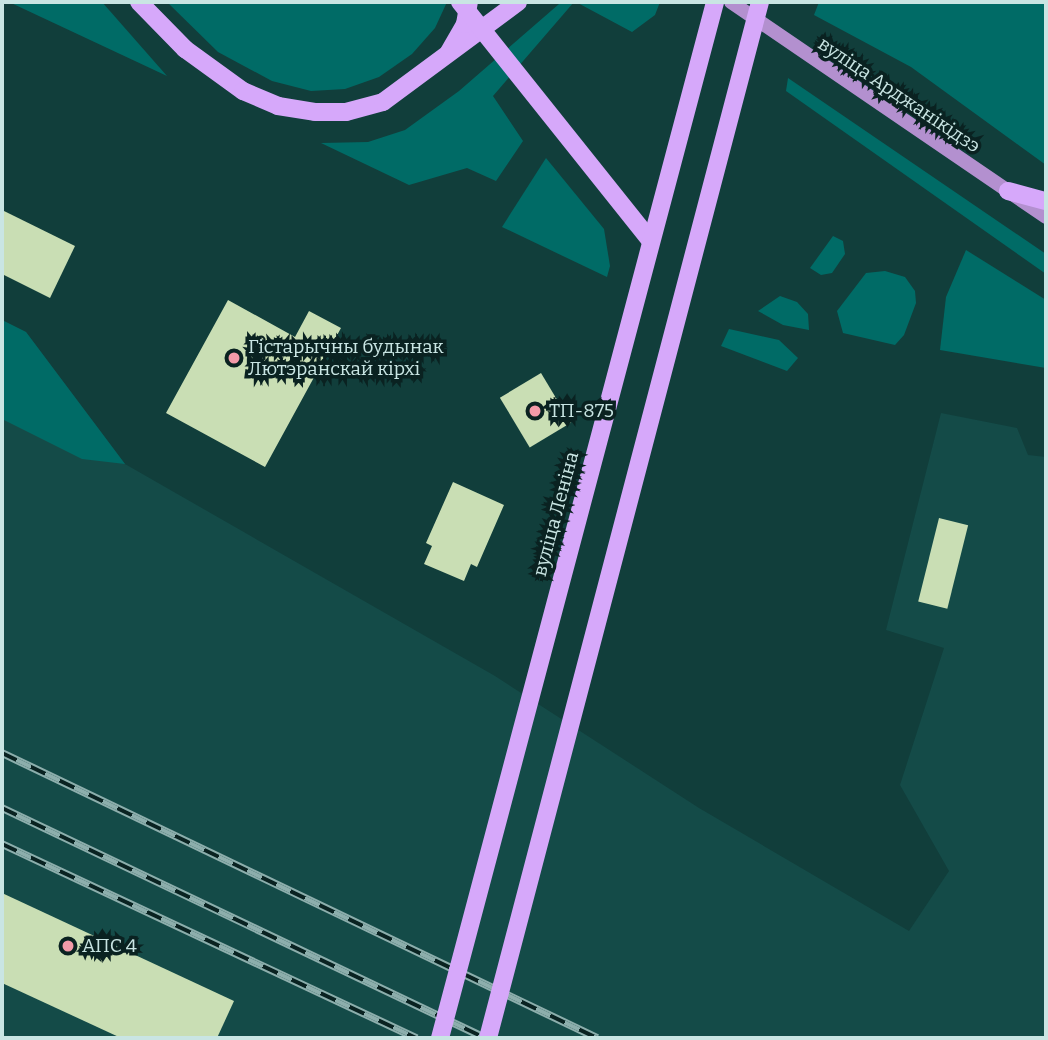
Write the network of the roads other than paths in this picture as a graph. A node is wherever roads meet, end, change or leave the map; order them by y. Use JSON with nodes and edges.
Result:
{"nodes":[{"id":1,"x":139,"y":2,"type":"edge"},
{"id":2,"x":460,"y":2,"type":"edge"},
{"id":3,"x":470,"y":2,"type":"edge"},
{"id":4,"x":518,"y":2,"type":"edge"},
{"id":5,"x":715,"y":2,"type":"edge"},
{"id":6,"x":731,"y":2,"type":"edge"},
{"id":7,"x":760,"y":2,"type":"edge"},
{"id":8,"x":446,"y":58,"type":"junction"},
{"id":9,"x":1008,"y":191,"type":"junction"},
{"id":10,"x":1046,"y":201,"type":"edge"},
{"id":11,"x":1046,"y":217,"type":"edge"},
{"id":12,"x":650,"y":240,"type":"junction"},
{"id":13,"x":440,"y":1038,"type":"edge"},
{"id":14,"x":488,"y":1038,"type":"edge"}],
"edges":[{"from":1,"to":8,"type":"main road"},
{"from":2,"to":12,"type":"main road","bridge":true},
{"from":3,"to":8,"type":"main road"},
{"from":4,"to":8,"type":"main road"},
{"from":5,"to":12,"type":"main road","name":"вуліца Леніна","bridge":true},
{"from":6,"to":9,"type":"main road","name":"вуліца Арджанікідзэ"},
{"from":7,"to":14,"type":"main road","bridge":true},
{"from":9,"to":10,"type":"main road"},
{"from":9,"to":11,"type":"main road","name":"вуліца Арджанікідзэ"},
{"from":12,"to":13,"type":"main road","name":"вуліца Леніна","bridge":true}]}
